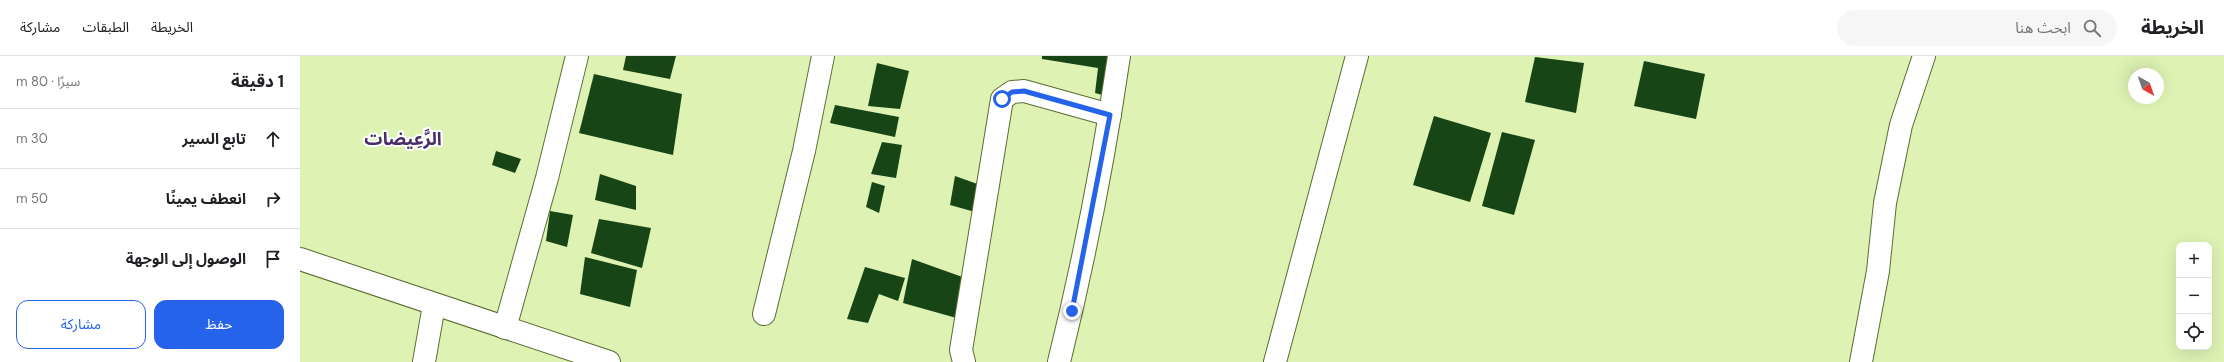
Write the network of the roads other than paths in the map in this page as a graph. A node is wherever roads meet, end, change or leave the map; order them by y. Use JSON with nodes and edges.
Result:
{"nodes":[{"id":1,"x":577,"y":56,"type":"edge"},
{"id":2,"x":822,"y":56,"type":"edge"},
{"id":3,"x":1119,"y":56,"type":"edge"},
{"id":4,"x":1357,"y":56,"type":"edge"},
{"id":5,"x":1924,"y":56,"type":"edge"},
{"id":6,"x":1110,"y":115,"type":"junction"},
{"id":7,"x":300,"y":261,"type":"edge"},
{"id":8,"x":434,"y":305,"type":"junction"},
{"id":9,"x":764,"y":314,"type":"dead end"},
{"id":10,"x":504,"y":328,"type":"junction"},
{"id":11,"x":596,"y":360,"type":"edge"},
{"id":12,"x":424,"y":362,"type":"edge"},
{"id":13,"x":964,"y":362,"type":"edge"},
{"id":14,"x":1059,"y":362,"type":"edge"},
{"id":15,"x":1275,"y":362,"type":"edge"},
{"id":16,"x":1861,"y":362,"type":"edge"}],
"edges":[{"from":1,"to":10,"type":"street"},
{"from":2,"to":9,"type":"street"},
{"from":3,"to":6,"type":"street"},
{"from":4,"to":15,"type":"street"},
{"from":5,"to":16,"type":"street"},
{"from":6,"to":13,"type":"street"},
{"from":6,"to":14,"type":"street"},
{"from":7,"to":8,"type":"street"},
{"from":8,"to":10,"type":"street"},
{"from":8,"to":12,"type":"street"},
{"from":10,"to":11,"type":"street"}]}
